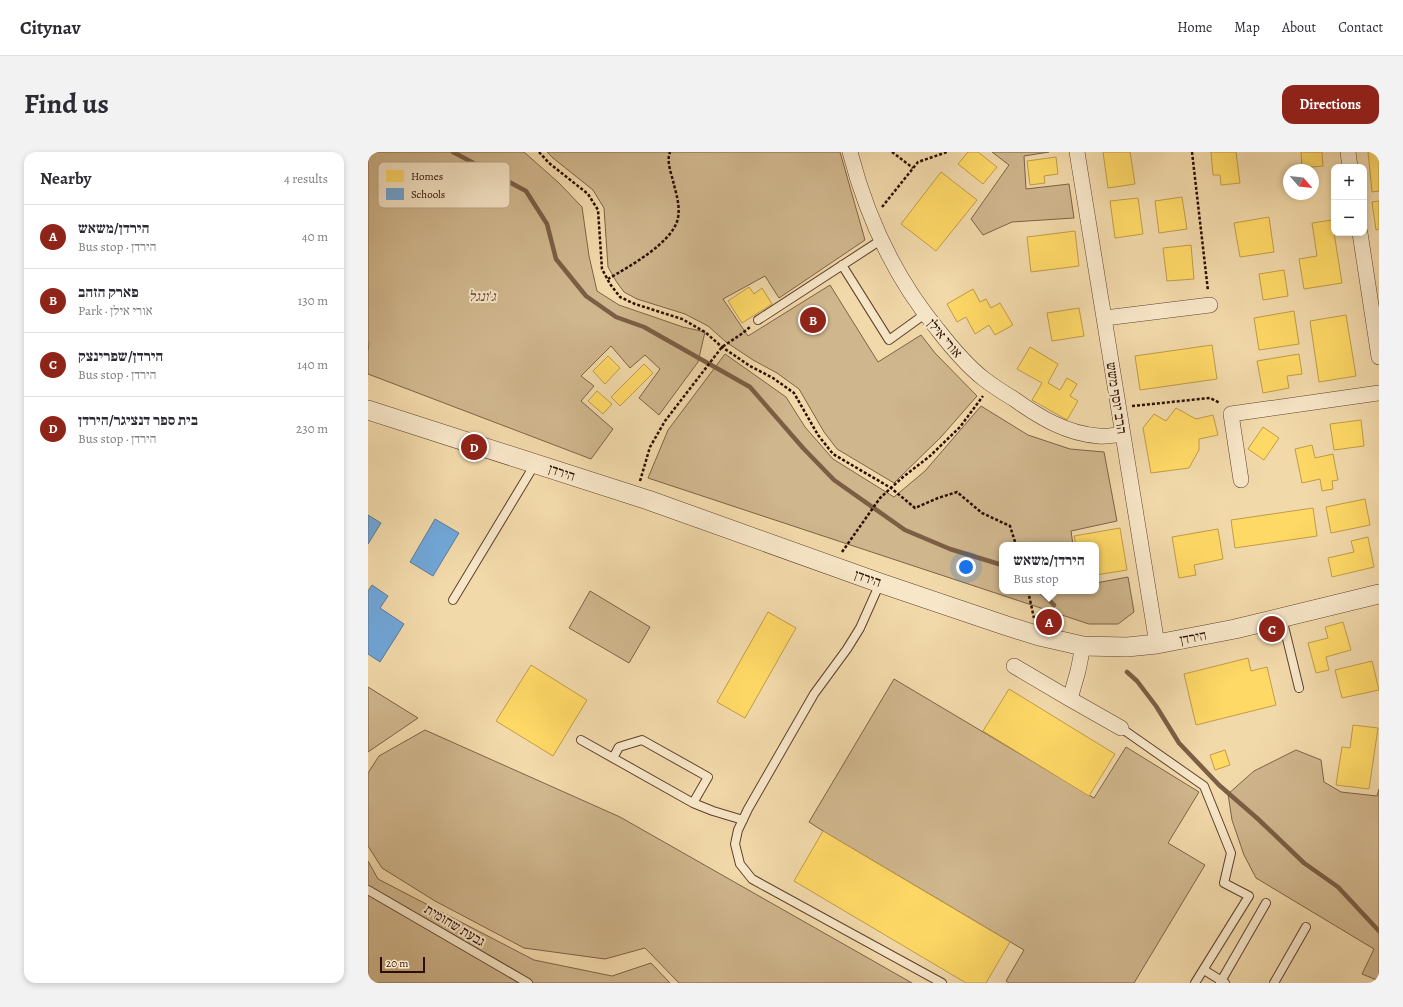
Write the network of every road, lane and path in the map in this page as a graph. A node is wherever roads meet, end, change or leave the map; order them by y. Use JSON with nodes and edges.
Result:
{"nodes":[{"id":1,"x":539,"y":152,"type":"edge"},
{"id":2,"x":670,"y":152,"type":"edge"},
{"id":3,"x":850,"y":152,"type":"edge"},
{"id":4,"x":892,"y":152,"type":"edge"},
{"id":5,"x":947,"y":152,"type":"edge"},
{"id":6,"x":1077,"y":152,"type":"edge"},
{"id":7,"x":1192,"y":152,"type":"edge"},
{"id":8,"x":1348,"y":152,"type":"edge"},
{"id":9,"x":1350,"y":164,"type":"edge"},
{"id":10,"x":913,"y":168,"type":"junction"},
{"id":11,"x":872,"y":220,"type":"junction"},
{"id":12,"x":1361,"y":236,"type":"edge"},
{"id":13,"x":881,"y":240,"type":"junction"},
{"id":14,"x":842,"y":265,"type":"junction"},
{"id":15,"x":608,"y":279,"type":"junction"},
{"id":16,"x":1210,"y":305,"type":"joint"},
{"id":17,"x":925,"y":314,"type":"junction"},
{"id":18,"x":1104,"y":318,"type":"junction"},
{"id":19,"x":758,"y":320,"type":"joint"},
{"id":20,"x":1378,"y":340,"type":"edge"},
{"id":21,"x":722,"y":347,"type":"junction"},
{"id":22,"x":1379,"y":357,"type":"edge"},
{"id":23,"x":992,"y":385,"type":"junction"},
{"id":24,"x":1379,"y":394,"type":"edge"},
{"id":25,"x":1220,"y":403,"type":"dead end"},
{"id":26,"x":1128,"y":406,"type":"dead end"},
{"id":27,"x":368,"y":410,"type":"edge"},
{"id":28,"x":1123,"y":434,"type":"junction"},
{"id":29,"x":534,"y":464,"type":"junction"},
{"id":30,"x":1241,"y":480,"type":"dead end"},
{"id":31,"x":891,"y":488,"type":"junction"},
{"id":32,"x":635,"y":496,"type":"junction"},
{"id":33,"x":1015,"y":542,"type":"edge"},
{"id":34,"x":832,"y":566,"type":"junction"},
{"id":35,"x":880,"y":583,"type":"junction"},
{"id":36,"x":1029,"y":594,"type":"edge"},
{"id":37,"x":1379,"y":594,"type":"edge"},
{"id":38,"x":453,"y":600,"type":"dead end"},
{"id":39,"x":1282,"y":618,"type":"junction"},
{"id":40,"x":1039,"y":636,"type":"junction"},
{"id":41,"x":1157,"y":644,"type":"junction"},
{"id":42,"x":1083,"y":646,"type":"junction"},
{"id":43,"x":1014,"y":666,"type":"dead end"},
{"id":44,"x":1299,"y":688,"type":"dead end"},
{"id":45,"x":1070,"y":699,"type":"junction"},
{"id":46,"x":1121,"y":728,"type":"joint"},
{"id":47,"x":581,"y":740,"type":"dead end"},
{"id":48,"x":613,"y":758,"type":"junction"},
{"id":49,"x":693,"y":803,"type":"junction"},
{"id":50,"x":743,"y":820,"type":"junction"},
{"id":51,"x":368,"y":890,"type":"edge"},
{"id":52,"x":1266,"y":903,"type":"dead end"},
{"id":53,"x":1306,"y":926,"type":"dead end"},
{"id":54,"x":1204,"y":970,"type":"junction"},
{"id":55,"x":1223,"y":982,"type":"edge"},
{"id":56,"x":528,"y":983,"type":"edge"},
{"id":57,"x":942,"y":983,"type":"edge"},
{"id":58,"x":1195,"y":983,"type":"edge"},
{"id":59,"x":1274,"y":983,"type":"edge"}],
"edges":[{"from":1,"to":15,"type":"path"},
{"from":2,"to":15,"type":"path"},
{"from":3,"to":11,"type":"street","name":"אורי אילן"},
{"from":4,"to":10,"type":"path"},
{"from":5,"to":10,"type":"path"},
{"from":6,"to":18,"type":"street","name":"הרב יוסף משש"},
{"from":7,"to":16,"type":"path"},
{"from":8,"to":9,"type":"street"},
{"from":10,"to":11,"type":"path"},
{"from":11,"to":13,"type":"street","name":"אורי אילן"},
{"from":12,"to":20,"type":"street"},
{"from":13,"to":14,"type":"lane"},
{"from":13,"to":17,"type":"street","name":"אורי אילן"},
{"from":14,"to":17,"type":"lane"},
{"from":14,"to":19,"type":"lane"},
{"from":15,"to":21,"type":"path"},
{"from":16,"to":18,"type":"street"},
{"from":17,"to":23,"type":"street","name":"אורי אילן"},
{"from":18,"to":28,"type":"street","name":"הרב יוסף משש"},
{"from":19,"to":21,"type":"path"},
{"from":20,"to":22,"type":"street"},
{"from":21,"to":31,"type":"path"},
{"from":21,"to":32,"type":"path"},
{"from":23,"to":28,"type":"street","name":"אורי אילן"},
{"from":23,"to":31,"type":"path"},
{"from":24,"to":30,"type":"street"},
{"from":25,"to":26,"type":"path"},
{"from":27,"to":29,"type":"street","name":"הירדן"},
{"from":28,"to":41,"type":"street","name":"הרב יוסף משש"},
{"from":29,"to":32,"type":"street","name":"הירדן"},
{"from":29,"to":38,"type":"lane"},
{"from":31,"to":33,"type":"path"},
{"from":31,"to":34,"type":"path"},
{"from":32,"to":34,"type":"street","name":"הירדן"},
{"from":34,"to":35,"type":"street","name":"הירדן"},
{"from":35,"to":40,"type":"street","name":"הירדן"},
{"from":35,"to":50,"type":"lane"},
{"from":36,"to":40,"type":"path"},
{"from":37,"to":39,"type":"street","name":"הירדן"},
{"from":39,"to":41,"type":"street","name":"הירדן"},
{"from":39,"to":44,"type":"lane"},
{"from":40,"to":42,"type":"street","name":"הירדן"},
{"from":41,"to":42,"type":"street","name":"הירדן"},
{"from":42,"to":45,"type":"street"},
{"from":43,"to":45,"type":"street"},
{"from":45,"to":46,"type":"street"},
{"from":46,"to":54,"type":"lane"},
{"from":47,"to":48,"type":"lane"},
{"from":48,"to":49,"type":"lane"},
{"from":48,"to":49,"type":"lane"},
{"from":49,"to":50,"type":"lane"},
{"from":50,"to":57,"type":"lane"},
{"from":51,"to":56,"type":"lane","name":"גבעת שחומית"},
{"from":52,"to":55,"type":"lane"},
{"from":53,"to":59,"type":"lane"},
{"from":54,"to":55,"type":"lane"},
{"from":54,"to":58,"type":"lane"}]}
